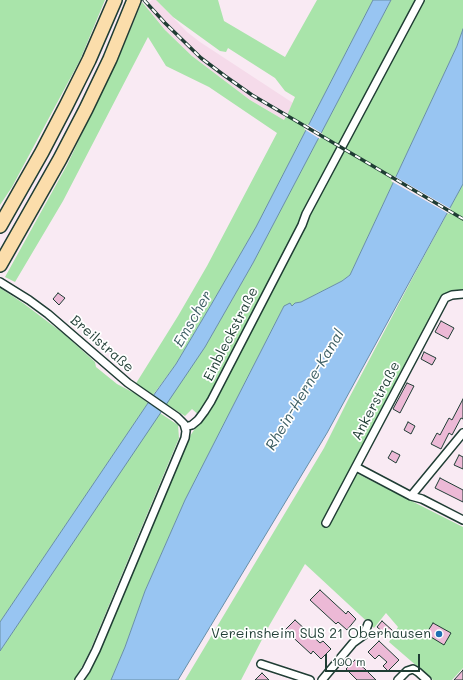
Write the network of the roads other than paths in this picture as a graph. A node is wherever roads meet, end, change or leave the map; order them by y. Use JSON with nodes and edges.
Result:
{"nodes":[{"id":1,"x":115,"y":0,"type":"edge"},
{"id":2,"x":134,"y":0,"type":"edge"},
{"id":3,"x":420,"y":0,"type":"edge"},
{"id":4,"x":0,"y":226,"type":"edge"},
{"id":5,"x":0,"y":265,"type":"edge"},
{"id":6,"x":0,"y":282,"type":"edge"},
{"id":7,"x":463,"y":294,"type":"edge"},
{"id":8,"x":185,"y":427,"type":"junction"},
{"id":9,"x":463,"y":433,"type":"edge"},
{"id":10,"x":356,"y":467,"type":"junction"},
{"id":11,"x":412,"y":496,"type":"junction"},
{"id":12,"x":463,"y":520,"type":"edge"},
{"id":13,"x":326,"y":523,"type":"dead end"},
{"id":14,"x":368,"y":624,"type":"dead end"},
{"id":15,"x":261,"y":664,"type":"dead end"},
{"id":16,"x":79,"y":680,"type":"edge"},
{"id":17,"x":310,"y":680,"type":"edge"},
{"id":18,"x":322,"y":680,"type":"edge"},
{"id":19,"x":398,"y":680,"type":"edge"},
{"id":20,"x":427,"y":680,"type":"edge"}],
"edges":[{"from":1,"to":4,"type":"highway"},
{"from":2,"to":5,"type":"highway"},
{"from":3,"to":8,"type":"street","name":"Einbleckstraße"},
{"from":6,"to":8,"type":"street","name":"Breilstraße"},
{"from":7,"to":10,"type":"street","name":"Ankerstraße"},
{"from":8,"to":16,"type":"street"},
{"from":9,"to":11,"type":"street"},
{"from":10,"to":11,"type":"street"},
{"from":10,"to":13,"type":"street","name":"Ankerstraße"},
{"from":11,"to":12,"type":"street"},
{"from":14,"to":18,"type":"street"},
{"from":15,"to":17,"type":"street"},
{"from":19,"to":20,"type":"street"}]}
